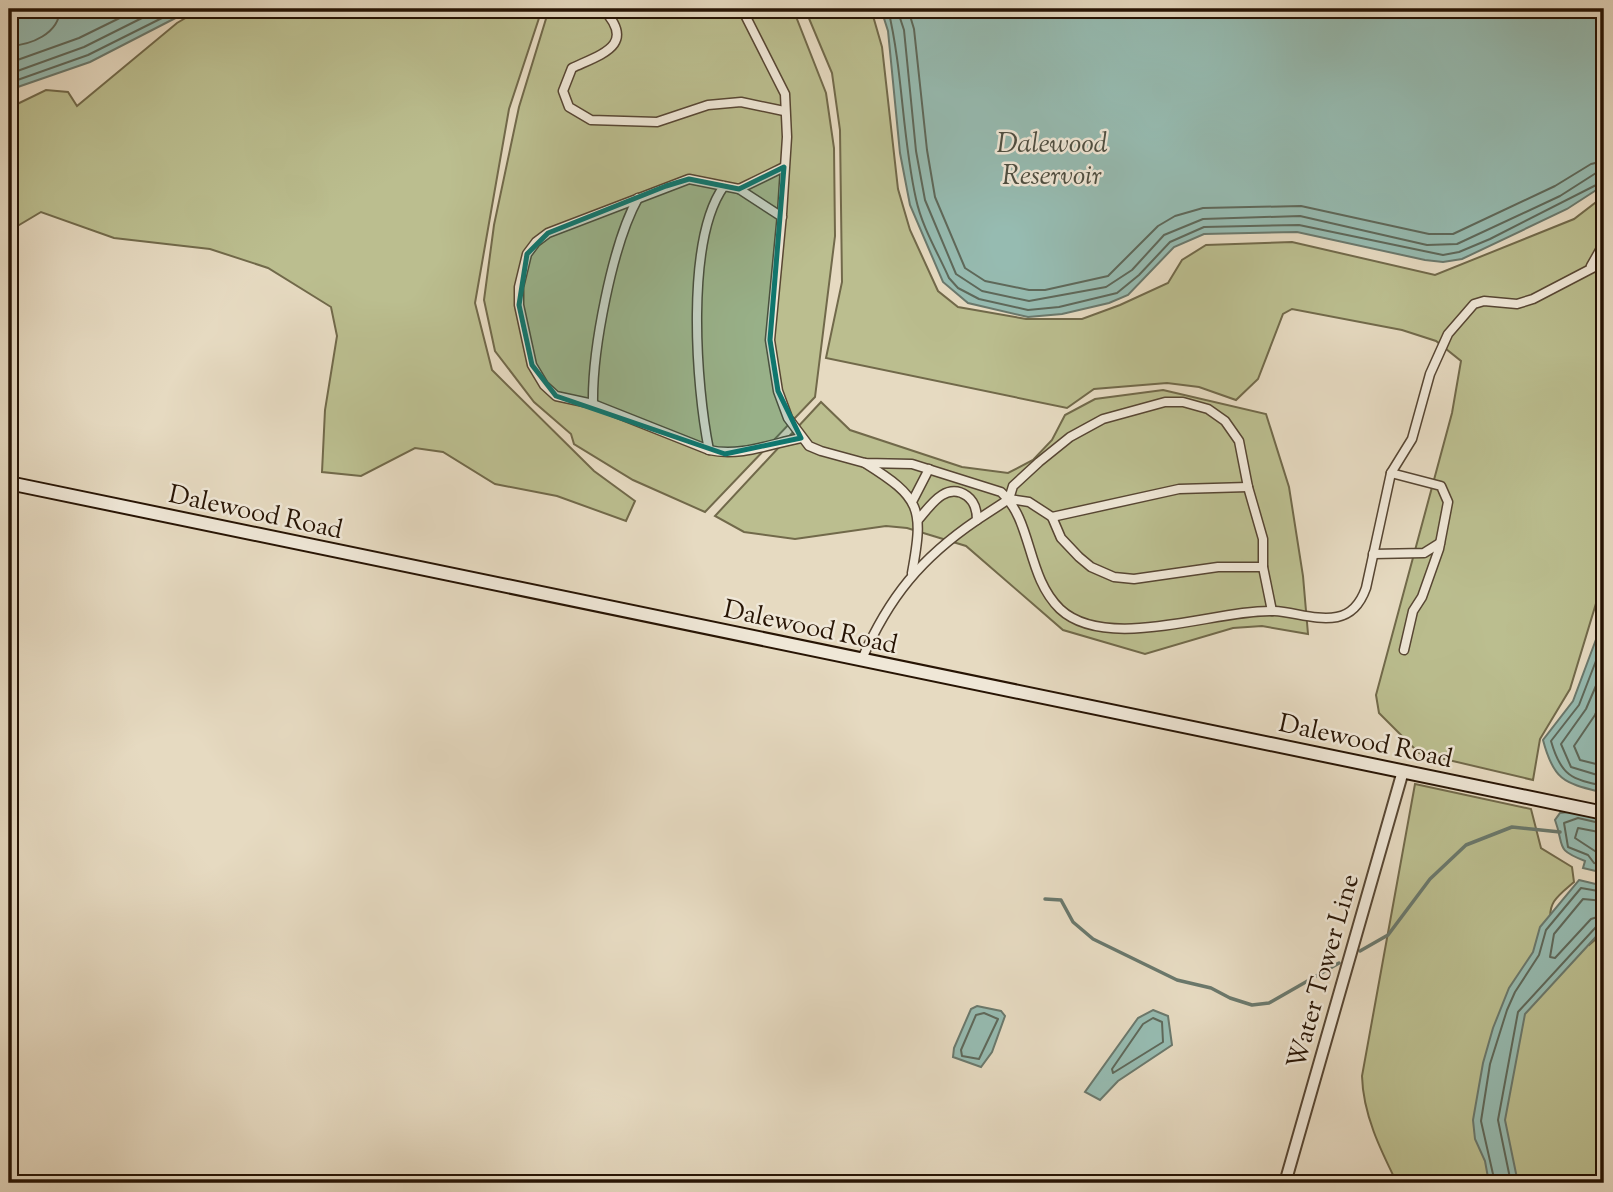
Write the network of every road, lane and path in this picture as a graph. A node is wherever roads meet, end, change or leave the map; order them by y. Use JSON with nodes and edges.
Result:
{"nodes":[{"id":1,"x":603,"y":9,"type":"edge"},
{"id":2,"x":742,"y":9,"type":"edge"},
{"id":3,"x":784,"y":111,"type":"junction"},
{"id":4,"x":784,"y":167,"type":"junction"},
{"id":5,"x":724,"y":186,"type":"junction"},
{"id":6,"x":739,"y":190,"type":"junction"},
{"id":7,"x":638,"y":198,"type":"junction"},
{"id":8,"x":782,"y":217,"type":"junction"},
{"id":9,"x":1604,"y":243,"type":"edge"},
{"id":10,"x":1604,"y":262,"type":"edge"},
{"id":11,"x":1587,"y":270,"type":"junction"},
{"id":12,"x":593,"y":404,"type":"junction"},
{"id":13,"x":801,"y":438,"type":"junction"},
{"id":14,"x":709,"y":450,"type":"junction"},
{"id":15,"x":865,"y":463,"type":"junction"},
{"id":16,"x":929,"y":469,"type":"junction"},
{"id":17,"x":1391,"y":473,"type":"junction"},
{"id":18,"x":9,"y":483,"type":"edge"},
{"id":19,"x":1248,"y":487,"type":"junction"},
{"id":20,"x":1009,"y":499,"type":"junction"},
{"id":21,"x":913,"y":500,"type":"junction"},
{"id":22,"x":1052,"y":517,"type":"junction"},
{"id":23,"x":918,"y":520,"type":"junction"},
{"id":24,"x":977,"y":520,"type":"junction"},
{"id":25,"x":1440,"y":543,"type":"junction"},
{"id":26,"x":1373,"y":554,"type":"junction"},
{"id":27,"x":1264,"y":567,"type":"junction"},
{"id":28,"x":912,"y":573,"type":"junction"},
{"id":29,"x":1272,"y":611,"type":"junction"},
{"id":30,"x":1404,"y":650,"type":"dead end"},
{"id":31,"x":862,"y":659,"type":"junction"},
{"id":32,"x":1403,"y":771,"type":"junction"},
{"id":33,"x":1604,"y":813,"type":"edge"},
{"id":34,"x":1285,"y":1183,"type":"edge"}],
"edges":[{"from":1,"to":3,"type":"street"},
{"from":2,"to":3,"type":"street"},
{"from":3,"to":4,"type":"street"},
{"from":4,"to":6,"type":"street"},
{"from":4,"to":8,"type":"street"},
{"from":5,"to":6,"type":"street"},
{"from":5,"to":7,"type":"street"},
{"from":5,"to":14,"type":"street"},
{"from":6,"to":8,"type":"street"},
{"from":7,"to":12,"type":"street"},
{"from":7,"to":12,"type":"street"},
{"from":8,"to":13,"type":"street"},
{"from":9,"to":11,"type":"street"},
{"from":10,"to":11,"type":"street"},
{"from":11,"to":17,"type":"street"},
{"from":12,"to":14,"type":"street"},
{"from":13,"to":14,"type":"street"},
{"from":13,"to":15,"type":"street"},
{"from":15,"to":16,"type":"street"},
{"from":15,"to":21,"type":"street"},
{"from":16,"to":20,"type":"street"},
{"from":16,"to":21,"type":"street"},
{"from":17,"to":25,"type":"street"},
{"from":17,"to":26,"type":"street"},
{"from":18,"to":31,"type":"main road","name":"Dalewood Road"},
{"from":19,"to":20,"type":"street"},
{"from":19,"to":22,"type":"street"},
{"from":19,"to":27,"type":"street"},
{"from":20,"to":22,"type":"street"},
{"from":20,"to":24,"type":"street"},
{"from":20,"to":29,"type":"street"},
{"from":21,"to":23,"type":"street"},
{"from":22,"to":27,"type":"street"},
{"from":23,"to":24,"type":"street"},
{"from":23,"to":28,"type":"street"},
{"from":24,"to":28,"type":"street"},
{"from":25,"to":26,"type":"street"},
{"from":25,"to":30,"type":"street"},
{"from":26,"to":29,"type":"street"},
{"from":27,"to":29,"type":"street"},
{"from":28,"to":31,"type":"street"},
{"from":31,"to":32,"type":"main road","name":"Dalewood Road"},
{"from":32,"to":33,"type":"main road","name":"Dalewood Road"},
{"from":32,"to":34,"type":"street","name":"Water Tower Line"}]}
